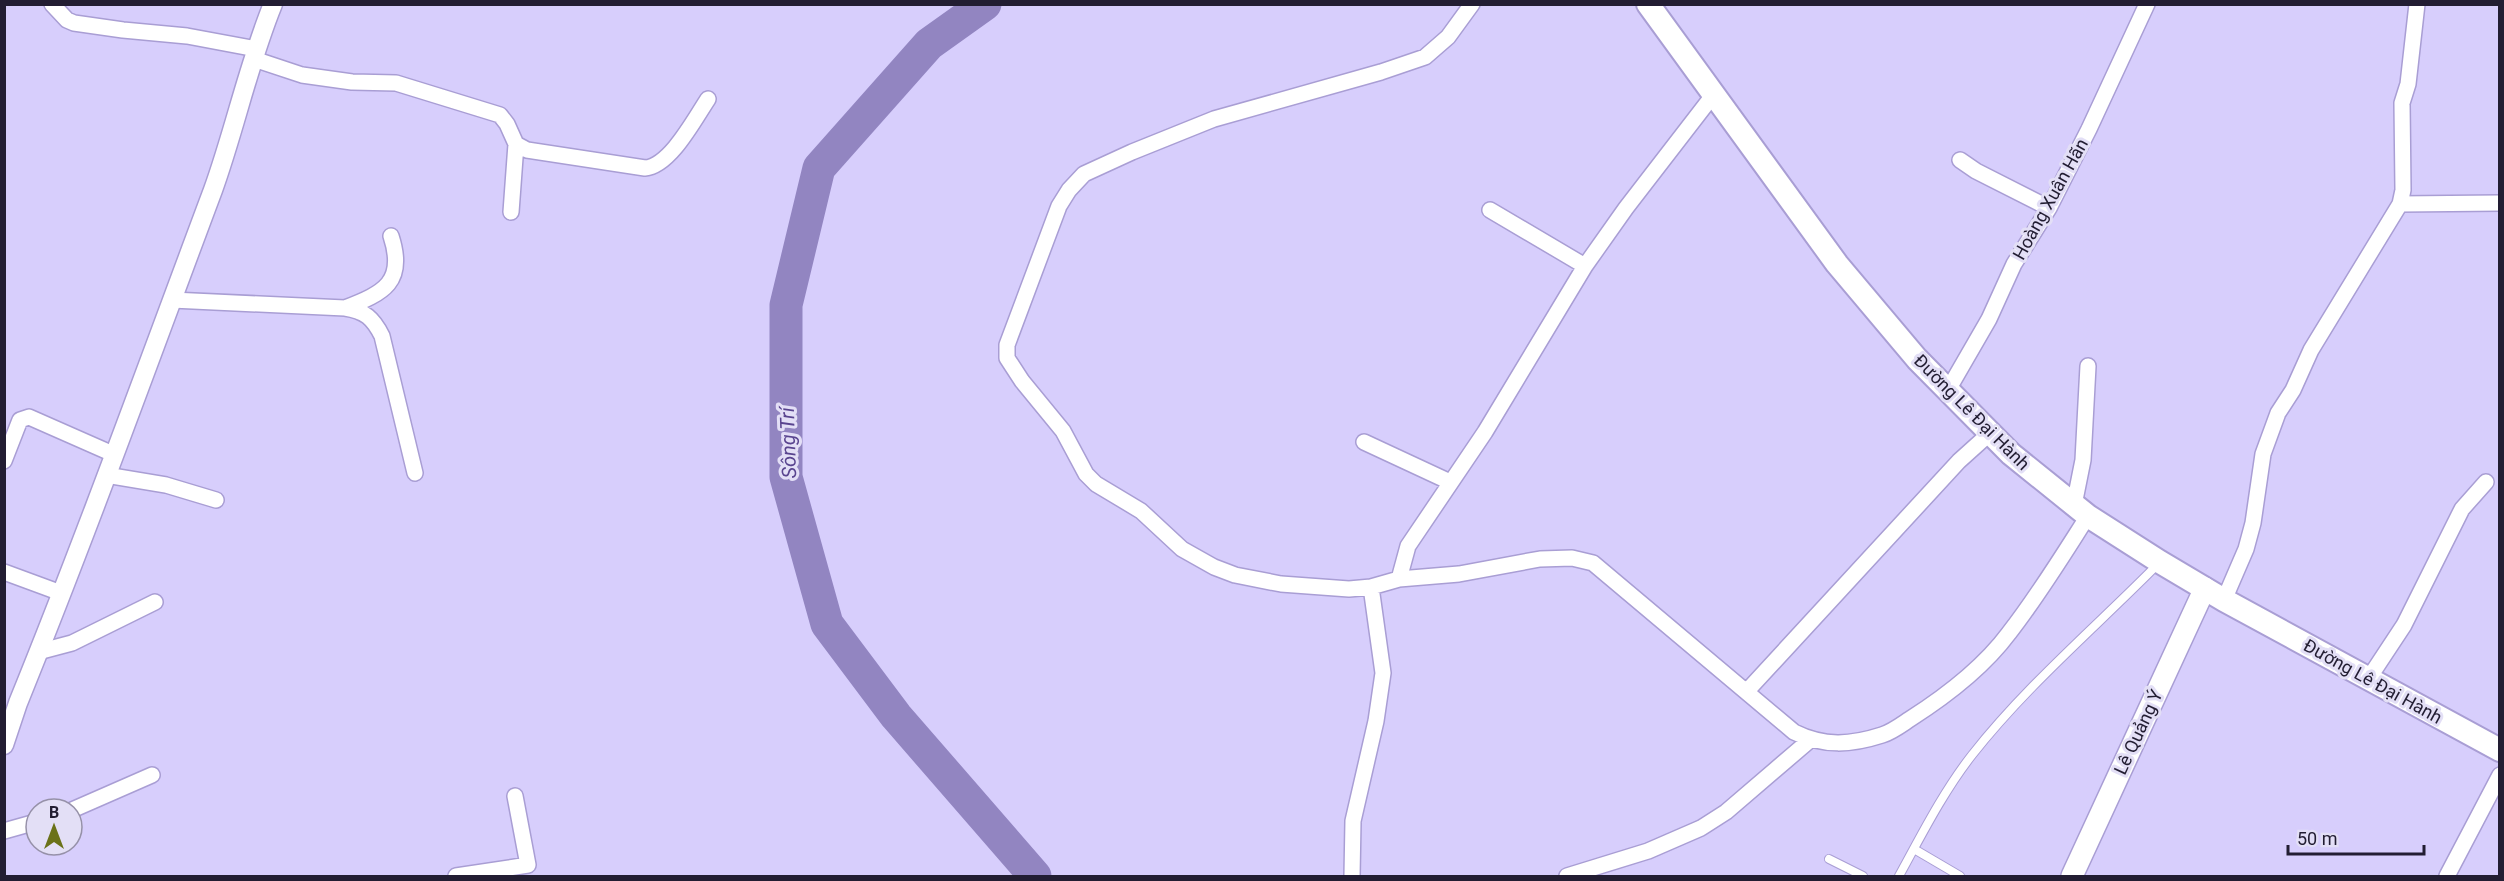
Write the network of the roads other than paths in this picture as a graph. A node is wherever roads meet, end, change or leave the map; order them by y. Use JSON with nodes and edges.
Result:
{"nodes":[{"id":1,"x":52,"y":4,"type":"edge"},
{"id":2,"x":273,"y":4,"type":"edge"},
{"id":3,"x":1472,"y":4,"type":"edge"},
{"id":4,"x":1648,"y":4,"type":"edge"},
{"id":5,"x":2417,"y":4,"type":"edge"},
{"id":6,"x":2141,"y":8,"type":"edge"},
{"id":7,"x":255,"y":54,"type":"junction"},
{"id":8,"x":1714,"y":94,"type":"junction"},
{"id":9,"x":708,"y":99,"type":"dead end"},
{"id":10,"x":516,"y":144,"type":"junction"},
{"id":11,"x":1960,"y":160,"type":"dead end"},
{"id":12,"x":2499,"y":202,"type":"edge"},
{"id":13,"x":2400,"y":204,"type":"junction"},
{"id":14,"x":2049,"y":208,"type":"junction"},
{"id":15,"x":1490,"y":210,"type":"dead end"},
{"id":16,"x":511,"y":212,"type":"dead end"},
{"id":17,"x":391,"y":236,"type":"dead end"},
{"id":18,"x":1585,"y":266,"type":"junction"},
{"id":19,"x":172,"y":300,"type":"junction"},
{"id":20,"x":345,"y":308,"type":"junction"},
{"id":21,"x":2088,"y":366,"type":"dead end"},
{"id":22,"x":1948,"y":390,"type":"junction"},
{"id":23,"x":1989,"y":434,"type":"junction"},
{"id":24,"x":1364,"y":442,"type":"dead end"},
{"id":25,"x":113,"y":454,"type":"junction"},
{"id":26,"x":4,"y":461,"type":"edge"},
{"id":27,"x":415,"y":473,"type":"dead end"},
{"id":28,"x":106,"y":475,"type":"junction"},
{"id":29,"x":1450,"y":482,"type":"junction"},
{"id":30,"x":2486,"y":482,"type":"dead end"},
{"id":31,"x":216,"y":500,"type":"dead end"},
{"id":32,"x":2081,"y":510,"type":"junction"},
{"id":33,"x":2160,"y":562,"type":"junction"},
{"id":34,"x":4,"y":572,"type":"edge"},
{"id":35,"x":1399,"y":579,"type":"junction"},
{"id":36,"x":1371,"y":587,"type":"junction"},
{"id":37,"x":2205,"y":588,"type":"junction"},
{"id":38,"x":61,"y":593,"type":"junction"},
{"id":39,"x":2224,"y":600,"type":"junction"},
{"id":40,"x":154,"y":602,"type":"dead end"},
{"id":41,"x":38,"y":652,"type":"junction"},
{"id":42,"x":2369,"y":678,"type":"junction"},
{"id":43,"x":1747,"y":691,"type":"junction"},
{"id":44,"x":11,"y":702,"type":"edge"},
{"id":45,"x":1810,"y":740,"type":"junction"},
{"id":46,"x":4,"y":746,"type":"edge"},
{"id":47,"x":2499,"y":750,"type":"edge"},
{"id":48,"x":152,"y":775,"type":"dead end"},
{"id":49,"x":2499,"y":775,"type":"edge"},
{"id":50,"x":515,"y":796,"type":"dead end"},
{"id":51,"x":84,"y":805,"type":"edge"},
{"id":52,"x":24,"y":825,"type":"edge"},
{"id":53,"x":4,"y":831,"type":"edge"},
{"id":54,"x":1914,"y":849,"type":"junction"},
{"id":55,"x":1829,"y":859,"type":"dead end"},
{"id":56,"x":460,"y":876,"type":"edge"},
{"id":57,"x":1352,"y":876,"type":"edge"},
{"id":58,"x":1567,"y":876,"type":"edge"},
{"id":59,"x":1863,"y":876,"type":"edge"},
{"id":60,"x":1899,"y":876,"type":"edge"},
{"id":61,"x":1960,"y":876,"type":"edge"},
{"id":62,"x":2072,"y":876,"type":"edge"},
{"id":63,"x":2446,"y":876,"type":"edge"}],
"edges":[{"from":1,"to":7,"type":"street"},
{"from":2,"to":7,"type":"street"},
{"from":3,"to":36,"type":"street"},
{"from":4,"to":8,"type":"main road","name":"Đường Lê Đại Hành"},
{"from":5,"to":13,"type":"street"},
{"from":6,"to":14,"type":"street","name":"Hoàng Xuân Hãn"},
{"from":7,"to":10,"type":"street"},
{"from":7,"to":19,"type":"street"},
{"from":8,"to":18,"type":"street"},
{"from":8,"to":22,"type":"main road","name":"Đường Lê Đại Hành"},
{"from":9,"to":10,"type":"street"},
{"from":10,"to":16,"type":"street"},
{"from":11,"to":14,"type":"street"},
{"from":12,"to":13,"type":"street"},
{"from":13,"to":39,"type":"street"},
{"from":14,"to":22,"type":"street","name":"Hoàng Xuân Hãn"},
{"from":15,"to":18,"type":"street"},
{"from":17,"to":20,"type":"street"},
{"from":18,"to":29,"type":"street"},
{"from":19,"to":20,"type":"street"},
{"from":19,"to":25,"type":"street"},
{"from":20,"to":27,"type":"street"},
{"from":21,"to":32,"type":"street"},
{"from":22,"to":23,"type":"main road","name":"Đường Lê Đại Hành"},
{"from":23,"to":32,"type":"main road","name":"Đường Lê Đại Hành"},
{"from":23,"to":43,"type":"street"},
{"from":24,"to":29,"type":"street"},
{"from":25,"to":26,"type":"street"},
{"from":25,"to":28,"type":"street"},
{"from":28,"to":31,"type":"street"},
{"from":28,"to":38,"type":"street"},
{"from":29,"to":35,"type":"street"},
{"from":30,"to":42,"type":"street"},
{"from":32,"to":33,"type":"main road","name":"Đường Lê Đại Hành"},
{"from":32,"to":45,"type":"street"},
{"from":33,"to":37,"type":"main road","name":"Đường Lê Đại Hành"},
{"from":33,"to":54,"type":"lane"},
{"from":34,"to":38,"type":"street"},
{"from":35,"to":36,"type":"street"},
{"from":35,"to":43,"type":"street"},
{"from":36,"to":57,"type":"street"},
{"from":37,"to":39,"type":"main road","name":"Đường Lê Đại Hành"},
{"from":37,"to":62,"type":"main road","name":"Lê Quảng Ý"},
{"from":38,"to":41,"type":"street"},
{"from":39,"to":42,"type":"main road","name":"Đường Lê Đại Hành"},
{"from":40,"to":41,"type":"street"},
{"from":41,"to":44,"type":"street"},
{"from":42,"to":47,"type":"main road","name":"Đường Lê Đại Hành"},
{"from":43,"to":45,"type":"street"},
{"from":44,"to":46,"type":"street"},
{"from":45,"to":58,"type":"street"},
{"from":48,"to":51,"type":"street"},
{"from":49,"to":63,"type":"street"},
{"from":50,"to":56,"type":"street"},
{"from":52,"to":53,"type":"street"},
{"from":54,"to":60,"type":"lane"},
{"from":54,"to":61,"type":"lane"},
{"from":55,"to":59,"type":"lane"}]}
